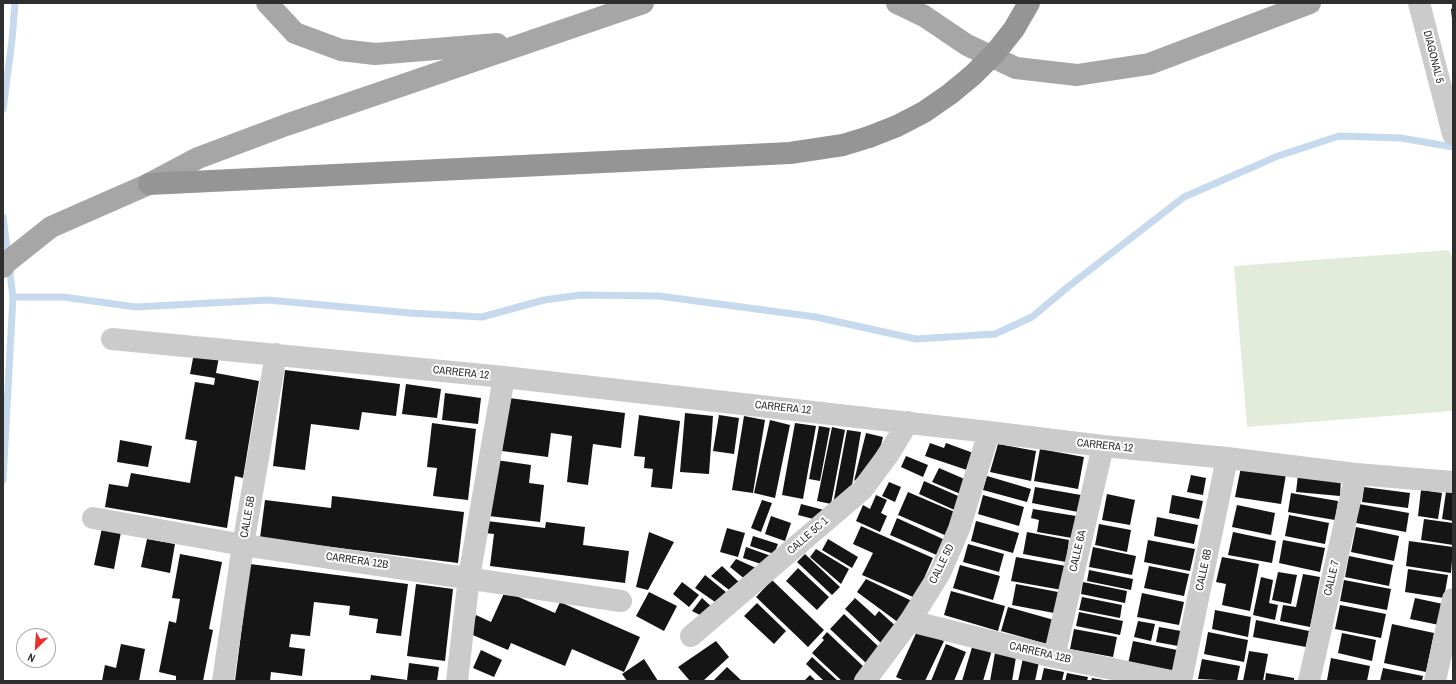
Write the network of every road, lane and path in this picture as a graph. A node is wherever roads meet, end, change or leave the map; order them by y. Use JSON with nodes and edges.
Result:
{"nodes":[{"id":1,"x":267,"y":3,"type":"edge"},
{"id":2,"x":643,"y":3,"type":"edge"},
{"id":3,"x":897,"y":3,"type":"edge"},
{"id":4,"x":1029,"y":3,"type":"edge"},
{"id":5,"x":1310,"y":3,"type":"edge"},
{"id":6,"x":1419,"y":3,"type":"edge"},
{"id":7,"x":922,"y":10,"type":"edge"},
{"id":8,"x":529,"y":42,"type":"junction"},
{"id":9,"x":1453,"y":134,"type":"edge"},
{"id":10,"x":149,"y":184,"type":"junction"},
{"id":11,"x":3,"y":268,"type":"edge"},
{"id":12,"x":112,"y":339,"type":"dead end"},
{"id":13,"x":276,"y":354,"type":"junction"},
{"id":14,"x":504,"y":377,"type":"junction"},
{"id":15,"x":908,"y":422,"type":"junction"},
{"id":16,"x":989,"y":432,"type":"junction"},
{"id":17,"x":1103,"y":446,"type":"junction"},
{"id":18,"x":1227,"y":458,"type":"junction"},
{"id":19,"x":1356,"y":474,"type":"junction"},
{"id":20,"x":1453,"y":482,"type":"edge"},
{"id":21,"x":93,"y":518,"type":"dead end"},
{"id":22,"x":243,"y":545,"type":"junction"},
{"id":23,"x":469,"y":577,"type":"junction"},
{"id":24,"x":621,"y":601,"type":"dead end"},
{"id":25,"x":1451,"y":613,"type":"edge"},
{"id":26,"x":910,"y":621,"type":"junction"},
{"id":27,"x":692,"y":636,"type":"dead end"},
{"id":28,"x":1054,"y":657,"type":"junction"},
{"id":29,"x":223,"y":681,"type":"edge"},
{"id":30,"x":457,"y":681,"type":"edge"},
{"id":31,"x":865,"y":681,"type":"edge"},
{"id":32,"x":1171,"y":681,"type":"edge"},
{"id":33,"x":1181,"y":681,"type":"edge"},
{"id":34,"x":1309,"y":681,"type":"edge"},
{"id":35,"x":1434,"y":681,"type":"edge"}],
"edges":[{"from":1,"to":8,"type":"main road"},
{"from":2,"to":8,"type":"main road"},
{"from":3,"to":7,"type":"main road"},
{"from":4,"to":10,"type":"highway","bridge":true},
{"from":5,"to":7,"type":"main road"},
{"from":6,"to":9,"type":"street","name":"DIAGONAL 5"},
{"from":8,"to":10,"type":"main road"},
{"from":10,"to":11,"type":"main road"},
{"from":12,"to":13,"type":"street","name":"CARRERA 12"},
{"from":13,"to":14,"type":"street","name":"CARRERA 12"},
{"from":13,"to":22,"type":"street","name":"CALLE 5B"},
{"from":14,"to":15,"type":"street","name":"CARRERA 12"},
{"from":14,"to":23,"type":"street"},
{"from":15,"to":16,"type":"street","name":"CARRERA 12"},
{"from":15,"to":27,"type":"street","name":"CALLE 5C 1"},
{"from":16,"to":17,"type":"street","name":"CARRERA 12"},
{"from":16,"to":26,"type":"street","name":"CALLE 5D"},
{"from":17,"to":18,"type":"street","name":"CARRERA 12"},
{"from":17,"to":28,"type":"street","name":"CALLE 6A"},
{"from":18,"to":19,"type":"street","name":"CARRERA 12"},
{"from":18,"to":33,"type":"street","name":"CALLE 6B"},
{"from":19,"to":20,"type":"street","name":"CARRERA 12"},
{"from":19,"to":34,"type":"street","name":"CALLE 7"},
{"from":21,"to":22,"type":"street","name":"CARRERA 12B"},
{"from":22,"to":23,"type":"street","name":"CARRERA 12B"},
{"from":22,"to":29,"type":"street","name":"CALLE 5B"},
{"from":23,"to":24,"type":"street","name":"CARRERA 12B"},
{"from":23,"to":30,"type":"street"},
{"from":25,"to":35,"type":"street"},
{"from":26,"to":28,"type":"street","name":"CARRERA 12B"},
{"from":26,"to":31,"type":"street","name":"CALLE 5D"},
{"from":28,"to":32,"type":"street","name":"CARRERA 12B"}]}
